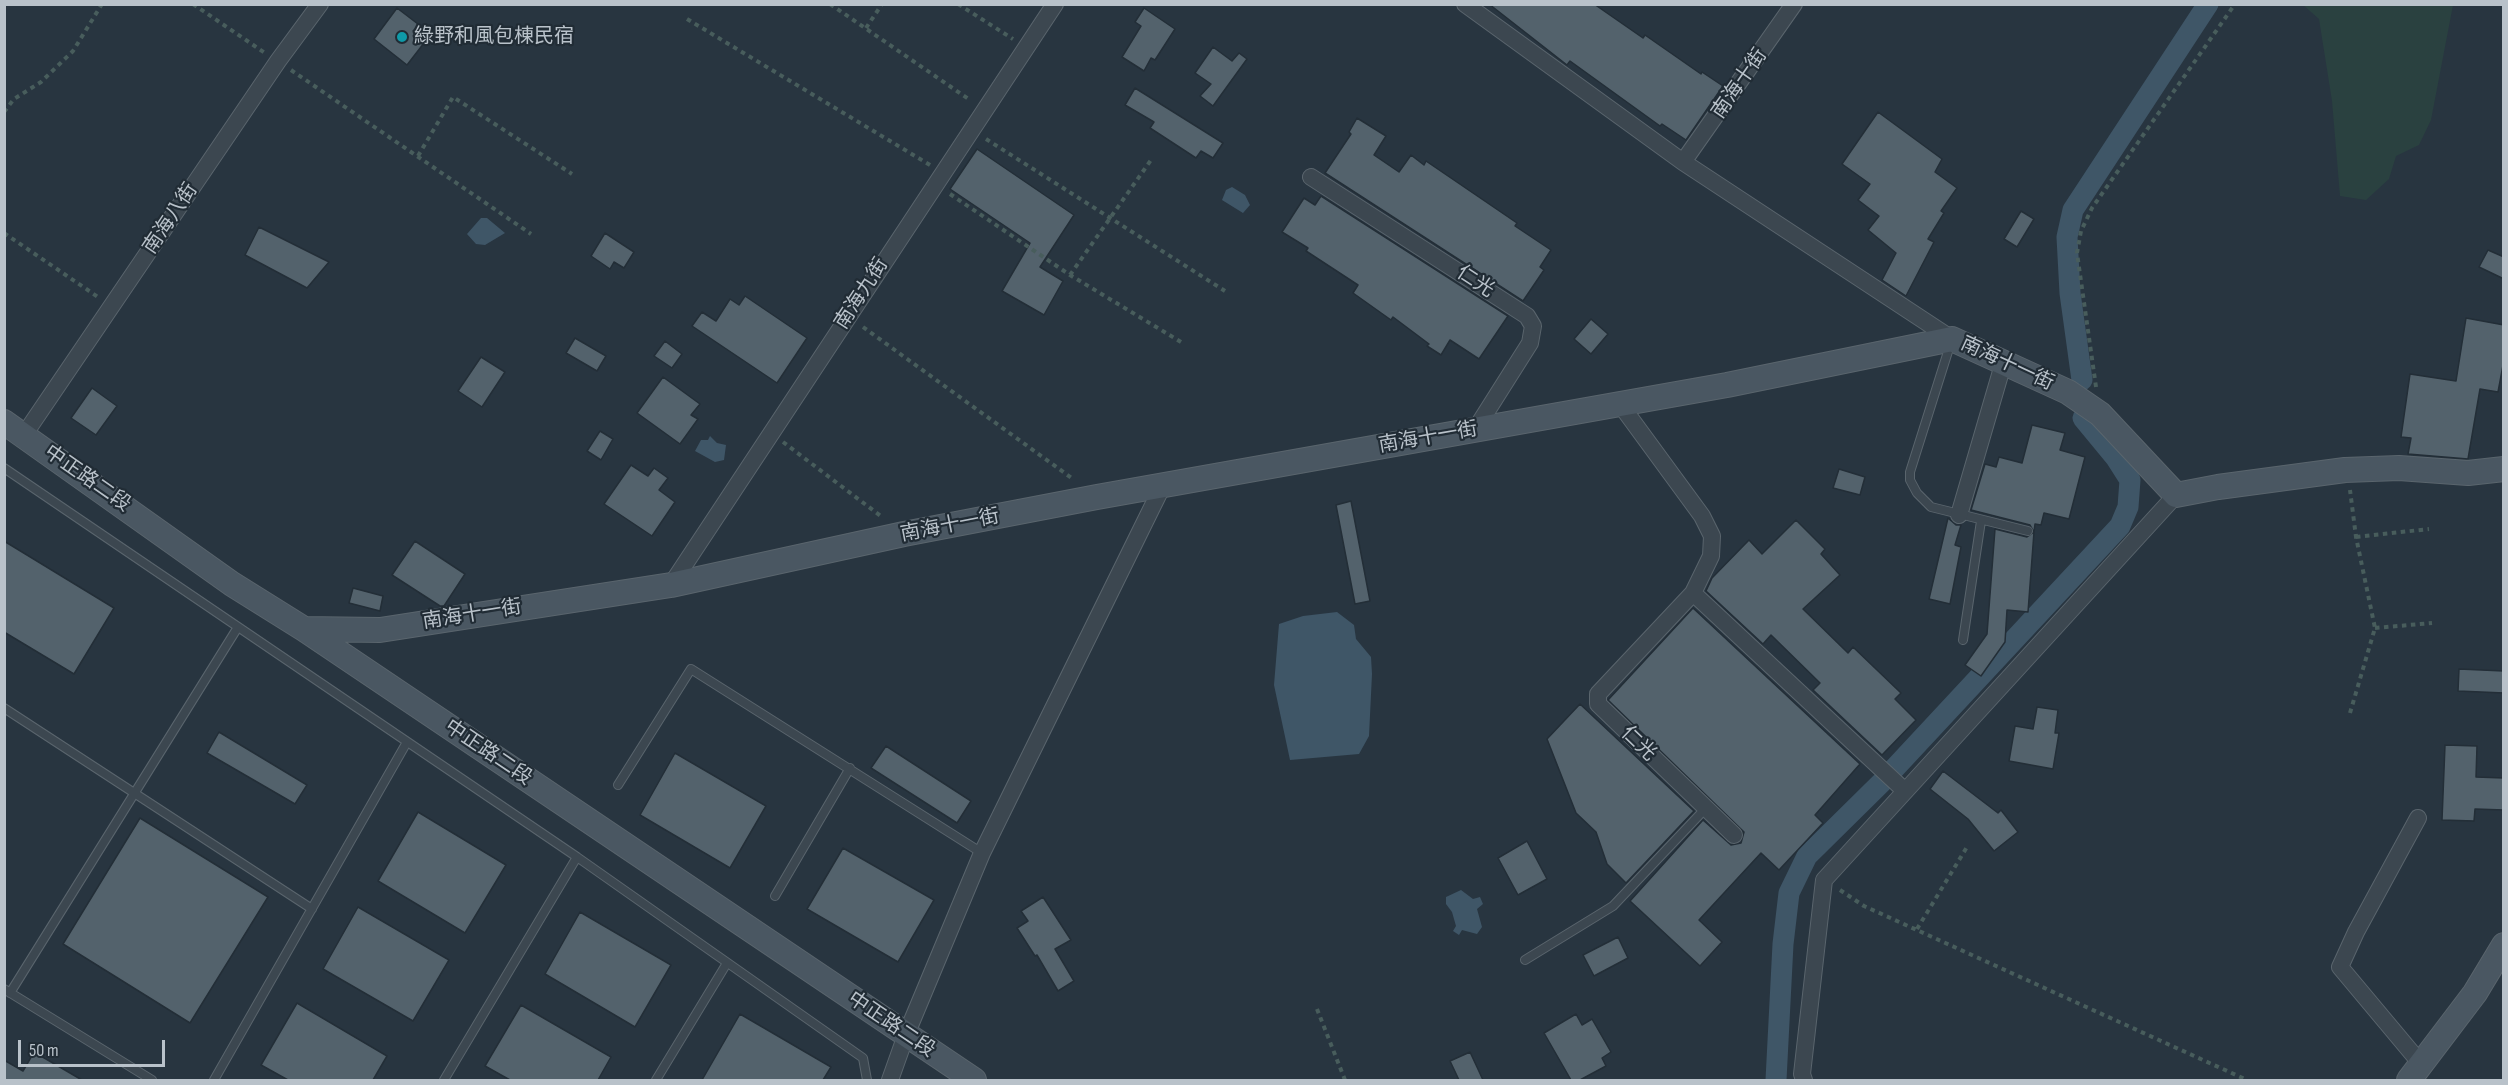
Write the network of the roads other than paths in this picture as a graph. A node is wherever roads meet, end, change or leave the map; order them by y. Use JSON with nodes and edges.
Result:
{"nodes":[{"id":1,"x":320,"y":4,"type":"edge"},
{"id":2,"x":1054,"y":4,"type":"edge"},
{"id":3,"x":1465,"y":4,"type":"edge"},
{"id":4,"x":1794,"y":4,"type":"edge"},
{"id":5,"x":1683,"y":162,"type":"junction"},
{"id":6,"x":1311,"y":177,"type":"dead end"},
{"id":7,"x":1952,"y":339,"type":"junction"},
{"id":8,"x":2004,"y":361,"type":"junction"},
{"id":9,"x":1620,"y":404,"type":"junction"},
{"id":10,"x":14,"y":428,"type":"edge"},
{"id":11,"x":1475,"y":430,"type":"junction"},
{"id":12,"x":4,"y":468,"type":"edge"},
{"id":13,"x":2504,"y":469,"type":"edge"},
{"id":14,"x":1163,"y":485,"type":"junction"},
{"id":15,"x":2176,"y":495,"type":"junction"},
{"id":16,"x":1959,"y":515,"type":"junction"},
{"id":17,"x":1982,"y":521,"type":"junction"},
{"id":18,"x":2028,"y":531,"type":"dead end"},
{"id":19,"x":671,"y":585,"type":"junction"},
{"id":20,"x":1693,"y":593,"type":"junction"},
{"id":21,"x":238,"y":627,"type":"junction"},
{"id":22,"x":304,"y":628,"type":"junction"},
{"id":23,"x":1963,"y":640,"type":"dead end"},
{"id":24,"x":4,"y":708,"type":"edge"},
{"id":25,"x":407,"y":742,"type":"junction"},
{"id":26,"x":850,"y":768,"type":"junction"},
{"id":27,"x":618,"y":785,"type":"dead end"},
{"id":28,"x":1905,"y":790,"type":"junction"},
{"id":29,"x":134,"y":794,"type":"junction"},
{"id":30,"x":1705,"y":809,"type":"junction"},
{"id":31,"x":2418,"y":818,"type":"dead end"},
{"id":32,"x":1734,"y":836,"type":"dead end"},
{"id":33,"x":982,"y":853,"type":"junction"},
{"id":34,"x":577,"y":857,"type":"junction"},
{"id":35,"x":775,"y":896,"type":"dead end"},
{"id":36,"x":312,"y":909,"type":"junction"},
{"id":37,"x":2504,"y":945,"type":"edge"},
{"id":38,"x":1525,"y":960,"type":"dead end"},
{"id":39,"x":727,"y":963,"type":"junction"},
{"id":40,"x":7,"y":991,"type":"edge"},
{"id":41,"x":906,"y":1035,"type":"junction"},
{"id":42,"x":2415,"y":1072,"type":"edge"},
{"id":43,"x":152,"y":1080,"type":"edge"},
{"id":44,"x":214,"y":1080,"type":"edge"},
{"id":45,"x":444,"y":1080,"type":"edge"},
{"id":46,"x":657,"y":1080,"type":"edge"},
{"id":47,"x":867,"y":1080,"type":"edge"},
{"id":48,"x":890,"y":1080,"type":"edge"},
{"id":49,"x":974,"y":1080,"type":"edge"},
{"id":50,"x":1804,"y":1080,"type":"edge"}],
"edges":[{"from":1,"to":10,"type":"street","name":"南海八街"},
{"from":2,"to":19,"type":"street","name":"南海九街"},
{"from":3,"to":5,"type":"street"},
{"from":4,"to":5,"type":"street","name":"南海十街"},
{"from":5,"to":7,"type":"street"},
{"from":6,"to":11,"type":"street","name":"仁光"},
{"from":7,"to":8,"type":"street","name":"南海十一街"},
{"from":7,"to":9,"type":"street","name":"南海十一街"},
{"from":7,"to":16,"type":"lane"},
{"from":8,"to":15,"type":"street","name":"南海十一街"},
{"from":8,"to":16,"type":"street"},
{"from":9,"to":11,"type":"street","name":"南海十一街"},
{"from":9,"to":20,"type":"street","name":"仁光"},
{"from":10,"to":22,"type":"street","name":"中正路二段"},
{"from":11,"to":14,"type":"street","name":"南海十一街"},
{"from":12,"to":21,"type":"lane"},
{"from":13,"to":15,"type":"street"},
{"from":14,"to":19,"type":"street","name":"南海十一街"},
{"from":14,"to":33,"type":"street"},
{"from":15,"to":28,"type":"street"},
{"from":16,"to":17,"type":"lane"},
{"from":17,"to":18,"type":"lane"},
{"from":17,"to":23,"type":"lane"},
{"from":19,"to":22,"type":"street","name":"南海十一街"},
{"from":20,"to":28,"type":"street"},
{"from":20,"to":30,"type":"street","name":"仁光"},
{"from":21,"to":25,"type":"lane"},
{"from":21,"to":29,"type":"lane"},
{"from":22,"to":41,"type":"street","name":"中正路二段"},
{"from":24,"to":29,"type":"lane"},
{"from":25,"to":34,"type":"lane"},
{"from":25,"to":36,"type":"lane"},
{"from":26,"to":27,"type":"lane"},
{"from":26,"to":33,"type":"lane"},
{"from":26,"to":35,"type":"lane"},
{"from":28,"to":50,"type":"street"},
{"from":29,"to":36,"type":"lane"},
{"from":29,"to":40,"type":"lane"},
{"from":30,"to":32,"type":"street","name":"仁光"},
{"from":30,"to":38,"type":"lane"},
{"from":31,"to":42,"type":"street"},
{"from":33,"to":41,"type":"street"},
{"from":34,"to":39,"type":"lane"},
{"from":34,"to":45,"type":"lane"},
{"from":36,"to":44,"type":"lane"},
{"from":37,"to":42,"type":"street"},
{"from":39,"to":46,"type":"lane"},
{"from":39,"to":47,"type":"lane"},
{"from":40,"to":43,"type":"lane"},
{"from":41,"to":48,"type":"street"},
{"from":41,"to":49,"type":"street","name":"中正路二段"}]}
